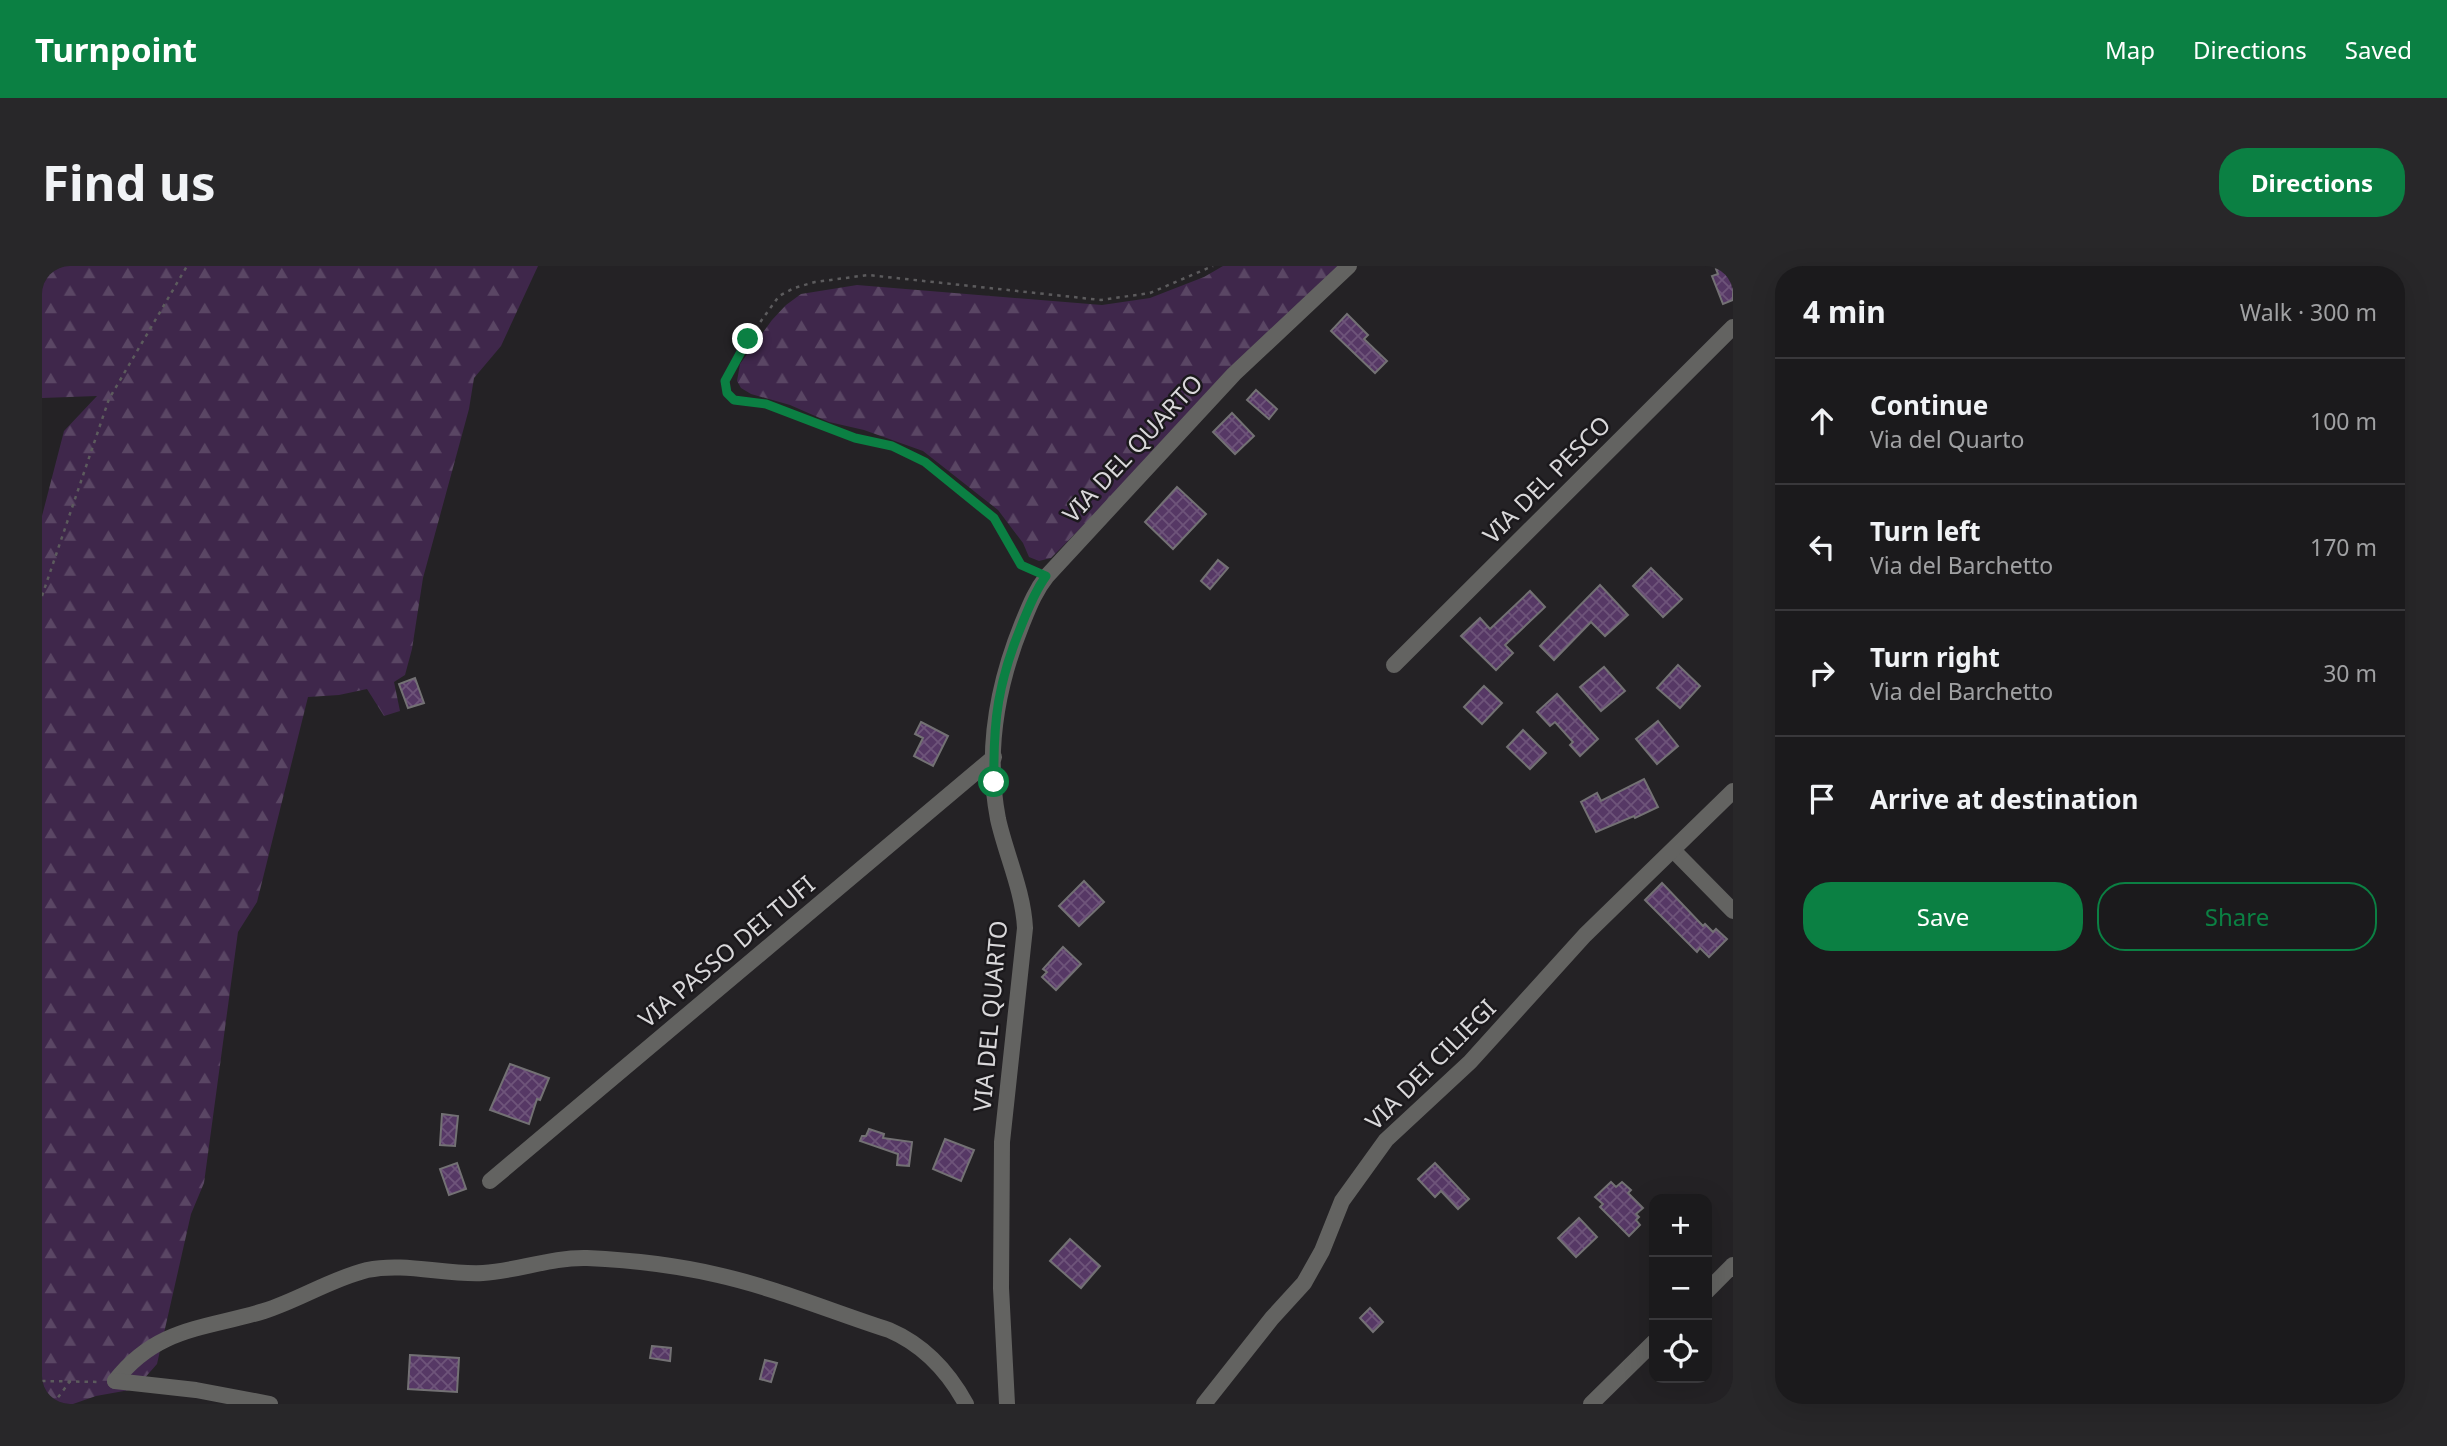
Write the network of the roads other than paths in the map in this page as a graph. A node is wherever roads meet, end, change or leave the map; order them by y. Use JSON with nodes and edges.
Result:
{"nodes":[{"id":1,"x":1349,"y":266,"type":"edge"},
{"id":2,"x":1733,"y":327,"type":"edge"},
{"id":3,"x":1394,"y":665,"type":"dead end"},
{"id":4,"x":994,"y":757,"type":"junction"},
{"id":5,"x":1733,"y":791,"type":"edge"},
{"id":6,"x":1673,"y":850,"type":"junction"},
{"id":7,"x":1733,"y":911,"type":"edge"},
{"id":8,"x":490,"y":1181,"type":"dead end"},
{"id":9,"x":1733,"y":1265,"type":"edge"},
{"id":10,"x":1712,"y":1286,"type":"edge"},
{"id":11,"x":1649,"y":1347,"type":"edge"},
{"id":12,"x":270,"y":1404,"type":"edge"},
{"id":13,"x":966,"y":1404,"type":"edge"},
{"id":14,"x":1007,"y":1404,"type":"edge"},
{"id":15,"x":1205,"y":1404,"type":"edge"},
{"id":16,"x":1591,"y":1404,"type":"edge"}],
"edges":[{"from":1,"to":4,"type":"street","name":"VIA DEL QUARTO"},
{"from":2,"to":3,"type":"street","name":"VIA DEL PESCO"},
{"from":4,"to":8,"type":"street","name":"VIA PASSO DEI TUFI"},
{"from":4,"to":14,"type":"street","name":"VIA DEL QUARTO"},
{"from":5,"to":6,"type":"street","name":"VIA DEI CILIEGI"},
{"from":6,"to":7,"type":"street"},
{"from":6,"to":15,"type":"street","name":"VIA DEI CILIEGI"},
{"from":9,"to":10,"type":"street"},
{"from":11,"to":16,"type":"street"},
{"from":12,"to":13,"type":"street"}]}
